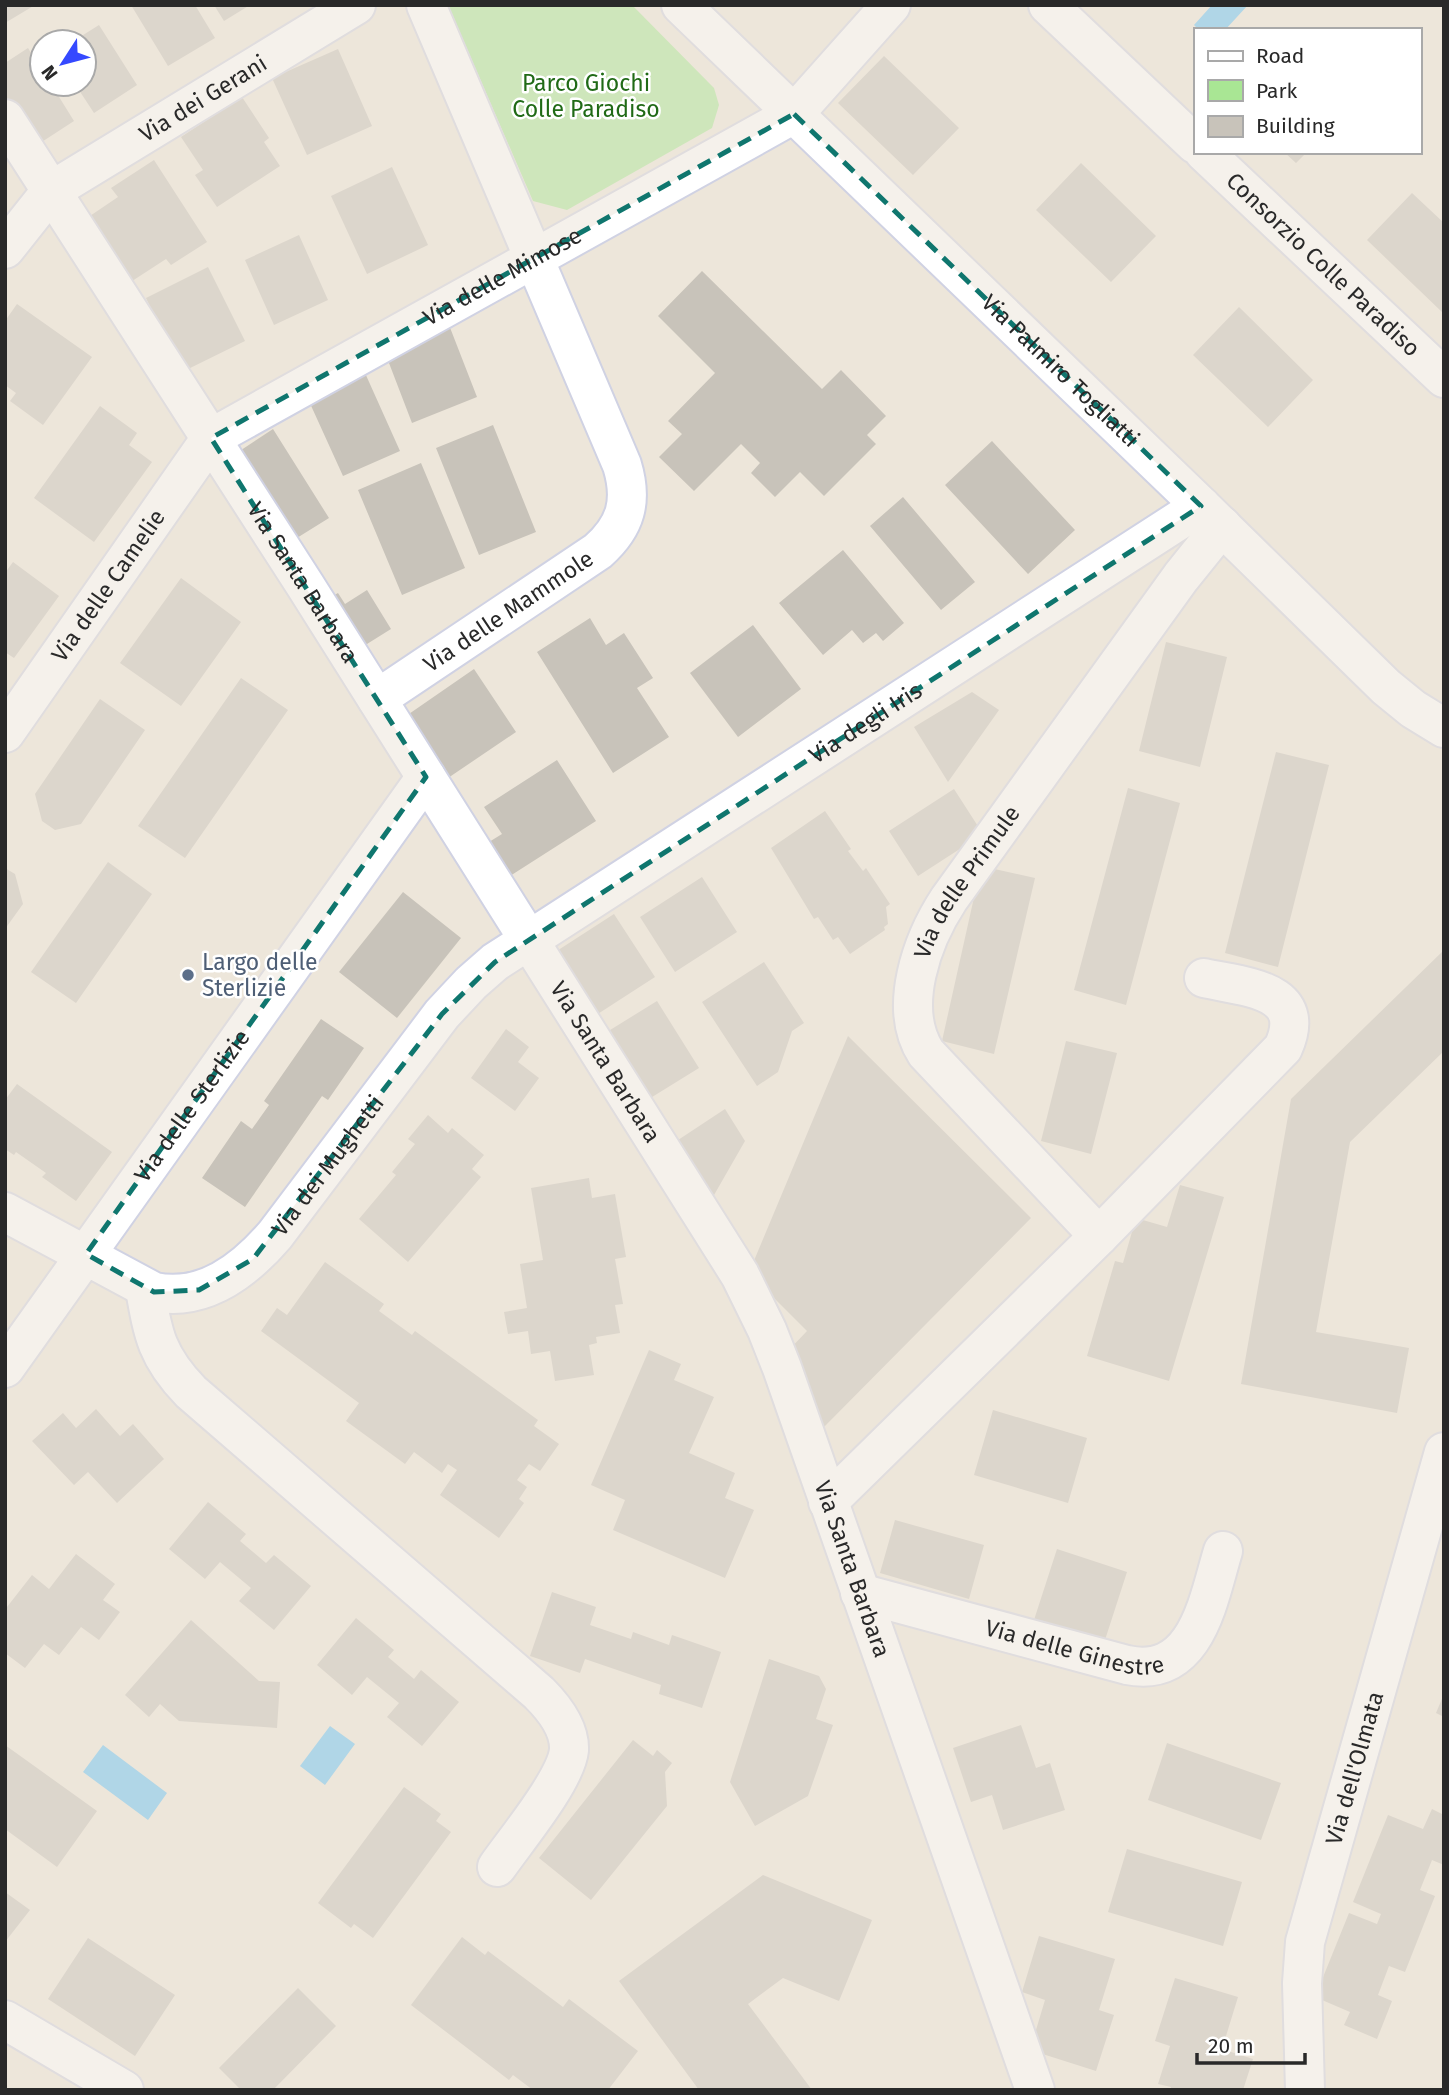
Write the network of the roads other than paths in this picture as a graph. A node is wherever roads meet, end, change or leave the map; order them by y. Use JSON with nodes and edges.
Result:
{"nodes":[{"id":1,"x":356,"y":5,"type":"edge"},
{"id":2,"x":426,"y":5,"type":"edge"},
{"id":3,"x":681,"y":5,"type":"edge"},
{"id":4,"x":891,"y":5,"type":"edge"},
{"id":5,"x":1048,"y":5,"type":"edge"},
{"id":6,"x":794,"y":114,"type":"junction"},
{"id":7,"x":5,"y":119,"type":"edge"},
{"id":8,"x":1194,"y":143,"type":"edge"},
{"id":9,"x":1206,"y":154,"type":"edge"},
{"id":10,"x":51,"y":191,"type":"junction"},
{"id":11,"x":5,"y":249,"type":"edge"},
{"id":12,"x":534,"y":259,"type":"junction"},
{"id":13,"x":1444,"y":378,"type":"edge"},
{"id":14,"x":211,"y":438,"type":"junction"},
{"id":15,"x":1212,"y":516,"type":"junction"},
{"id":16,"x":377,"y":699,"type":"junction"},
{"id":17,"x":1444,"y":729,"type":"edge"},
{"id":18,"x":5,"y":733,"type":"edge"},
{"id":19,"x":426,"y":777,"type":"junction"},
{"id":20,"x":530,"y":939,"type":"junction"},
{"id":21,"x":1204,"y":978,"type":"dead end"},
{"id":22,"x":5,"y":1212,"type":"edge"},
{"id":23,"x":1099,"y":1236,"type":"junction"},
{"id":24,"x":86,"y":1254,"type":"junction"},
{"id":25,"x":145,"y":1289,"type":"junction"},
{"id":26,"x":5,"y":1368,"type":"edge"},
{"id":27,"x":1444,"y":1452,"type":"edge"},
{"id":28,"x":828,"y":1502,"type":"junction"},
{"id":29,"x":1223,"y":1551,"type":"dead end"},
{"id":30,"x":860,"y":1594,"type":"junction"},
{"id":31,"x":497,"y":1867,"type":"dead end"},
{"id":32,"x":5,"y":2020,"type":"edge"},
{"id":33,"x":124,"y":2090,"type":"edge"},
{"id":34,"x":1035,"y":2090,"type":"edge"},
{"id":35,"x":1305,"y":2090,"type":"edge"}],
"edges":[{"from":1,"to":10,"type":"street","name":"Via dei Gerani"},
{"from":2,"to":12,"type":"street"},
{"from":3,"to":6,"type":"street","name":"Via Palmiro Togliatti"},
{"from":4,"to":6,"type":"street"},
{"from":5,"to":8,"type":"street"},
{"from":6,"to":12,"type":"street","name":"Via delle Mimose"},
{"from":6,"to":15,"type":"street","name":"Via Palmiro Togliatti"},
{"from":7,"to":10,"type":"street","name":"Via Santa Barbara"},
{"from":9,"to":13,"type":"street","name":"Consorzio Colle Paradiso"},
{"from":10,"to":11,"type":"street"},
{"from":10,"to":14,"type":"street","name":"Via Santa Barbara"},
{"from":12,"to":14,"type":"street","name":"Via delle Mimose"},
{"from":12,"to":16,"type":"street","name":"Via delle Mammole"},
{"from":14,"to":16,"type":"street","name":"Via Santa Barbara"},
{"from":14,"to":18,"type":"street","name":"Via delle Camelie"},
{"from":15,"to":17,"type":"street","name":"Via Palmiro Togliatti"},
{"from":15,"to":20,"type":"street","name":"Via degli Iris"},
{"from":15,"to":23,"type":"street","name":"Via delle Primule"},
{"from":16,"to":19,"type":"street","name":"Via Santa Barbara"},
{"from":19,"to":20,"type":"street","name":"Via Santa Barbara"},
{"from":19,"to":24,"type":"street","name":"Via delle Sterlizie"},
{"from":20,"to":25,"type":"street","name":"Via dei Mughetti"},
{"from":20,"to":28,"type":"street","name":"Via Santa Barbara"},
{"from":21,"to":23,"type":"street"},
{"from":22,"to":24,"type":"street","name":"Via dei Mughetti"},
{"from":23,"to":28,"type":"street"},
{"from":24,"to":25,"type":"street","name":"Via dei Mughetti"},
{"from":24,"to":26,"type":"street","name":"Via delle Sterlizie"},
{"from":25,"to":31,"type":"street"},
{"from":27,"to":35,"type":"street","name":"Via dell'Olmata"},
{"from":28,"to":30,"type":"street","name":"Via Santa Barbara"},
{"from":29,"to":30,"type":"street","name":"Via delle Ginestre"},
{"from":30,"to":34,"type":"street","name":"Via Santa Barbara"},
{"from":32,"to":33,"type":"street"}]}
